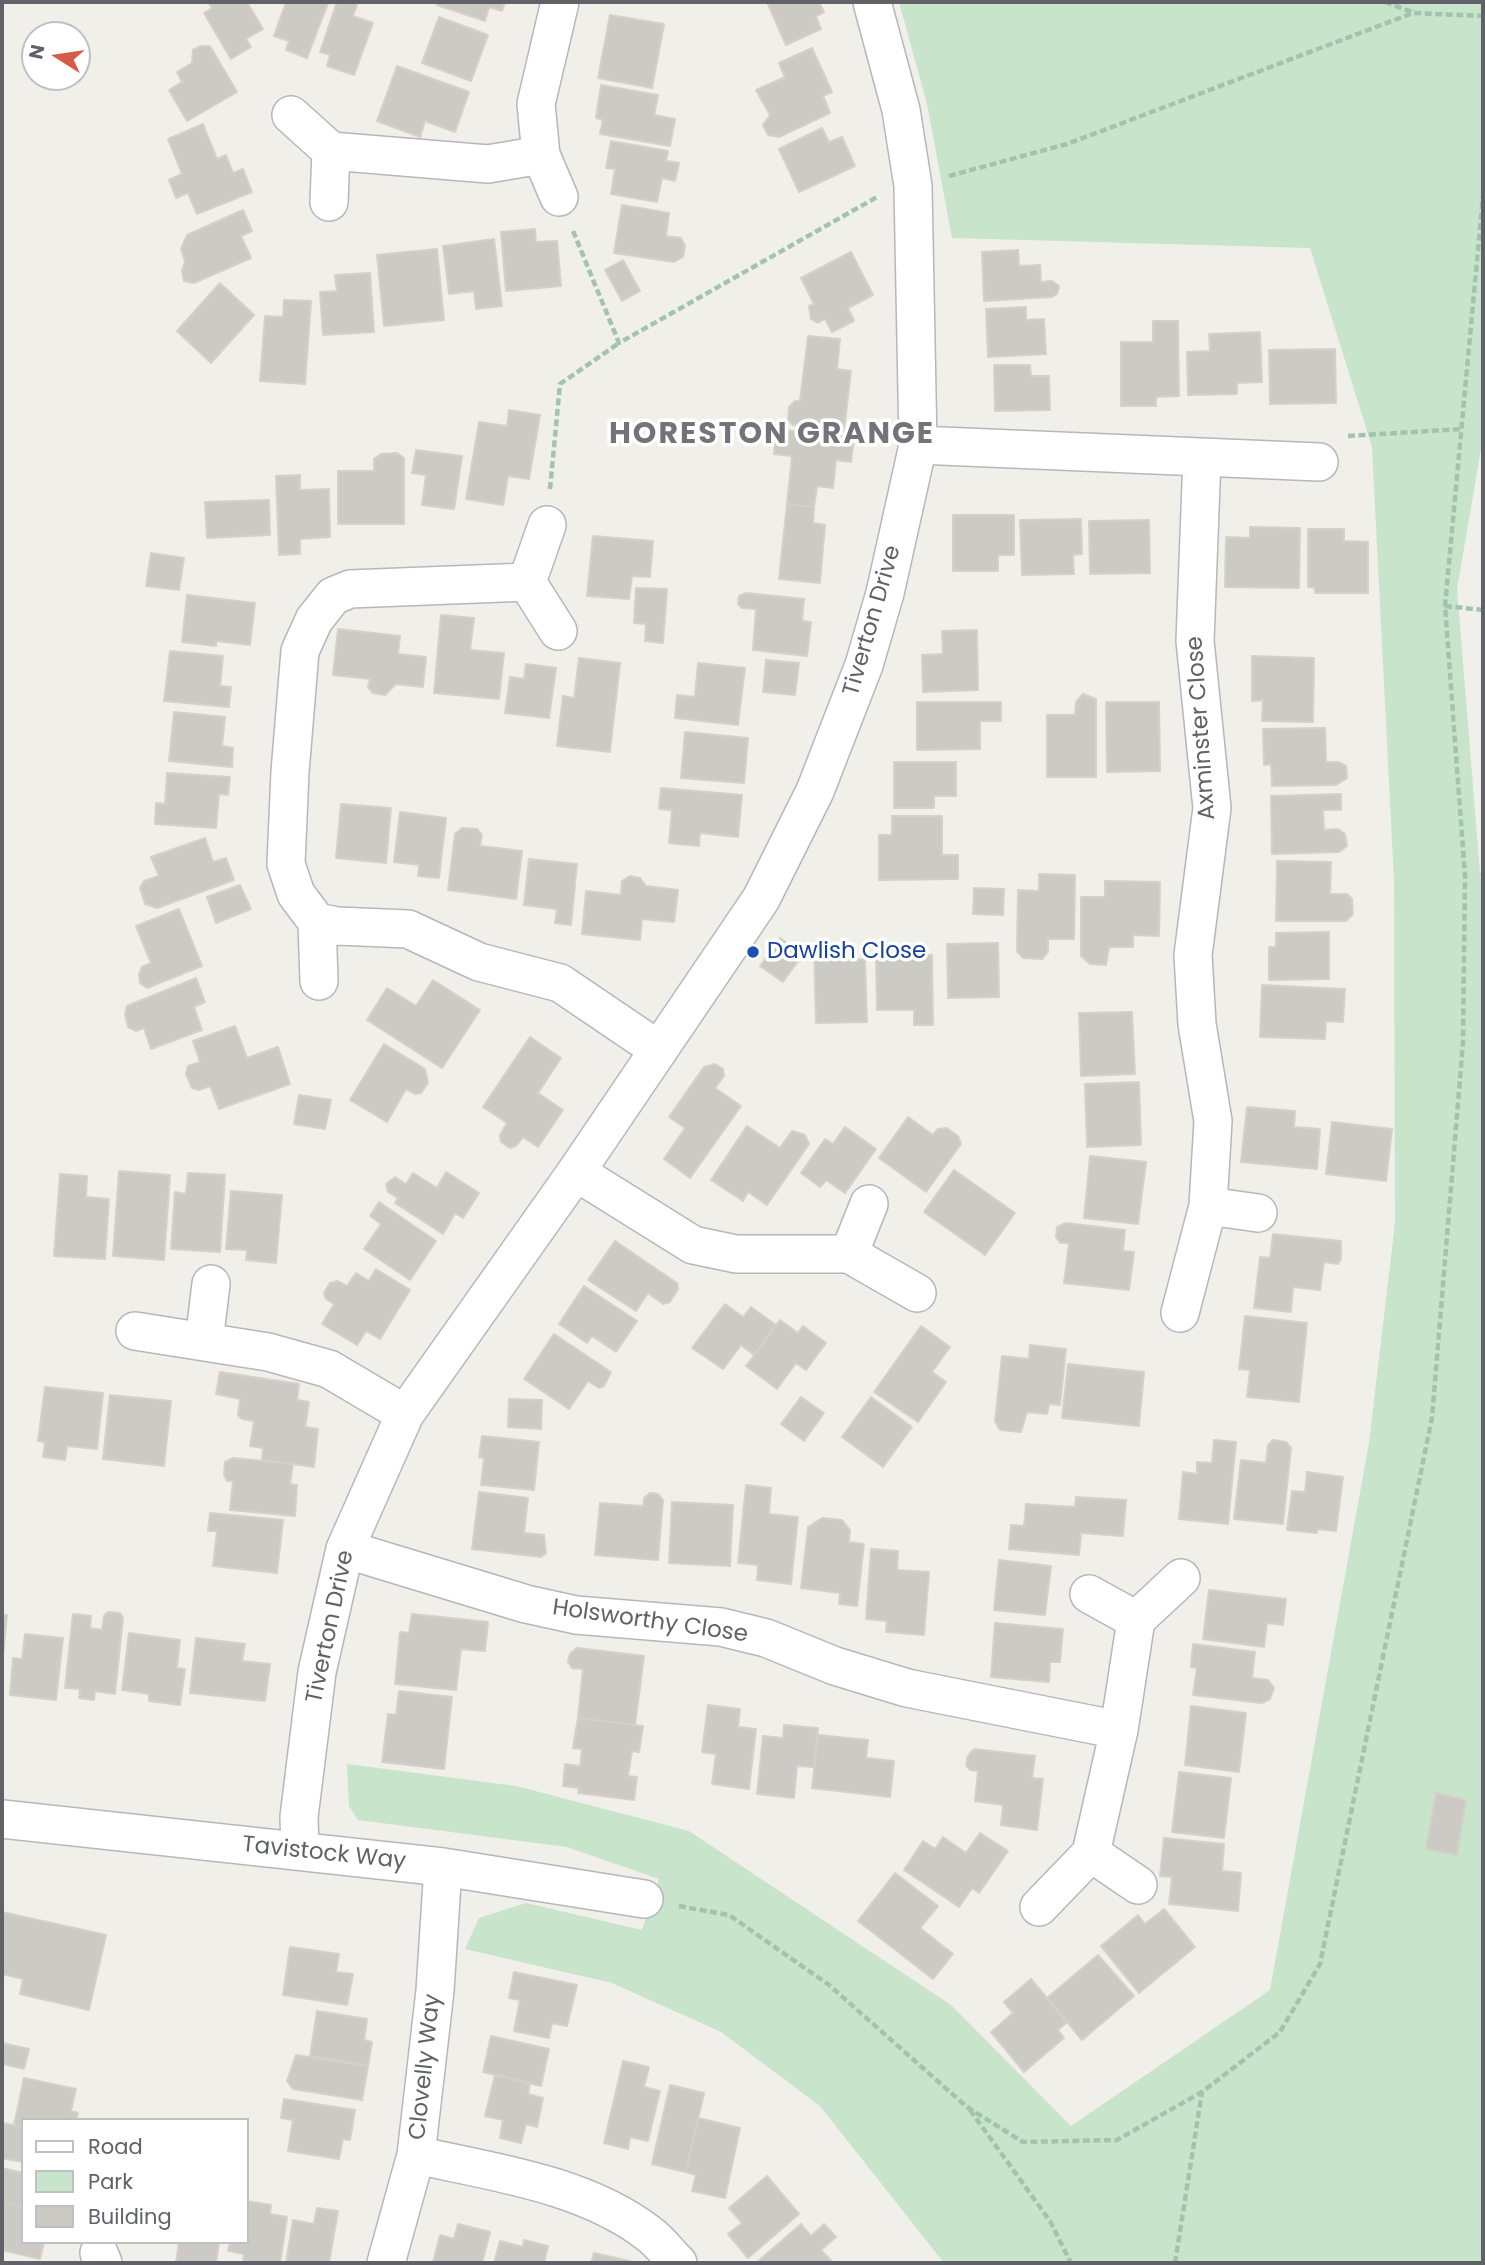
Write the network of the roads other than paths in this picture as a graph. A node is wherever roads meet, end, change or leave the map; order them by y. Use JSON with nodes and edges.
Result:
{"nodes":[{"id":1,"x":560,"y":2,"type":"edge"},
{"id":2,"x":872,"y":2,"type":"edge"},
{"id":3,"x":291,"y":115,"type":"dead end"},
{"id":4,"x":331,"y":151,"type":"junction"},
{"id":5,"x":541,"y":155,"type":"junction"},
{"id":6,"x":559,"y":197,"type":"road end"},
{"id":7,"x":330,"y":202,"type":"dead end"},
{"id":8,"x":918,"y":445,"type":"junction"},
{"id":9,"x":1202,"y":458,"type":"junction"},
{"id":10,"x":1319,"y":462,"type":"road end"},
{"id":11,"x":547,"y":526,"type":"road end"},
{"id":12,"x":527,"y":582,"type":"junction"},
{"id":13,"x":558,"y":631,"type":"dead end"},
{"id":14,"x":317,"y":922,"type":"junction"},
{"id":15,"x":319,"y":981,"type":"dead end"},
{"id":16,"x":659,"y":1050,"type":"junction"},
{"id":17,"x":576,"y":1172,"type":"junction"},
{"id":18,"x":869,"y":1203,"type":"dead end"},
{"id":19,"x":1208,"y":1206,"type":"junction"},
{"id":20,"x":1258,"y":1213,"type":"dead end"},
{"id":21,"x":849,"y":1254,"type":"junction"},
{"id":22,"x":211,"y":1284,"type":"dead end"},
{"id":23,"x":917,"y":1293,"type":"dead end"},
{"id":24,"x":1180,"y":1313,"type":"dead end"},
{"id":25,"x":135,"y":1331,"type":"dead end"},
{"id":26,"x":204,"y":1342,"type":"junction"},
{"id":27,"x":405,"y":1415,"type":"junction"},
{"id":28,"x":345,"y":1549,"type":"junction"},
{"id":29,"x":1181,"y":1578,"type":"dead end"},
{"id":30,"x":1089,"y":1594,"type":"dead end"},
{"id":31,"x":1136,"y":1620,"type":"junction"},
{"id":32,"x":1119,"y":1730,"type":"junction"},
{"id":33,"x":2,"y":1819,"type":"edge"},
{"id":34,"x":300,"y":1851,"type":"junction"},
{"id":35,"x":1091,"y":1853,"type":"junction"},
{"id":36,"x":443,"y":1867,"type":"junction"},
{"id":37,"x":1138,"y":1885,"type":"dead end"},
{"id":38,"x":644,"y":1899,"type":"road end"},
{"id":39,"x":1039,"y":1907,"type":"dead end"},
{"id":40,"x":416,"y":2155,"type":"junction"},
{"id":41,"x":386,"y":2263,"type":"edge"},
{"id":42,"x":678,"y":2263,"type":"edge"}],
"edges":[{"from":1,"to":5,"type":"street"},
{"from":2,"to":8,"type":"street","name":"Tiverton Drive"},
{"from":3,"to":4,"type":"street"},
{"from":4,"to":5,"type":"street"},
{"from":4,"to":7,"type":"street"},
{"from":5,"to":6,"type":"street"},
{"from":8,"to":9,"type":"street"},
{"from":8,"to":16,"type":"street","name":"Tiverton Drive"},
{"from":9,"to":10,"type":"street"},
{"from":9,"to":19,"type":"street","name":"Axminster Close"},
{"from":11,"to":12,"type":"street"},
{"from":12,"to":13,"type":"street"},
{"from":12,"to":14,"type":"street"},
{"from":14,"to":15,"type":"street"},
{"from":14,"to":16,"type":"street"},
{"from":16,"to":17,"type":"street","name":"Tiverton Drive"},
{"from":17,"to":21,"type":"street"},
{"from":17,"to":27,"type":"street","name":"Tiverton Drive"},
{"from":18,"to":21,"type":"street"},
{"from":19,"to":20,"type":"street"},
{"from":19,"to":24,"type":"street","name":"Axminster Close"},
{"from":21,"to":23,"type":"street"},
{"from":22,"to":26,"type":"street"},
{"from":25,"to":26,"type":"street"},
{"from":26,"to":27,"type":"street"},
{"from":27,"to":28,"type":"street","name":"Tiverton Drive"},
{"from":28,"to":32,"type":"street","name":"Holsworthy Close"},
{"from":28,"to":34,"type":"street","name":"Tiverton Drive"},
{"from":29,"to":31,"type":"street"},
{"from":30,"to":31,"type":"street"},
{"from":31,"to":32,"type":"street"},
{"from":32,"to":35,"type":"street"},
{"from":33,"to":34,"type":"street","name":"Tavistock Way"},
{"from":34,"to":36,"type":"street","name":"Tavistock Way"},
{"from":35,"to":37,"type":"street"},
{"from":35,"to":39,"type":"street"},
{"from":36,"to":38,"type":"street","name":"Tavistock Way"},
{"from":36,"to":40,"type":"street","name":"Clovelly Way"},
{"from":40,"to":41,"type":"street","name":"Clovelly Way"},
{"from":40,"to":42,"type":"street"}]}
